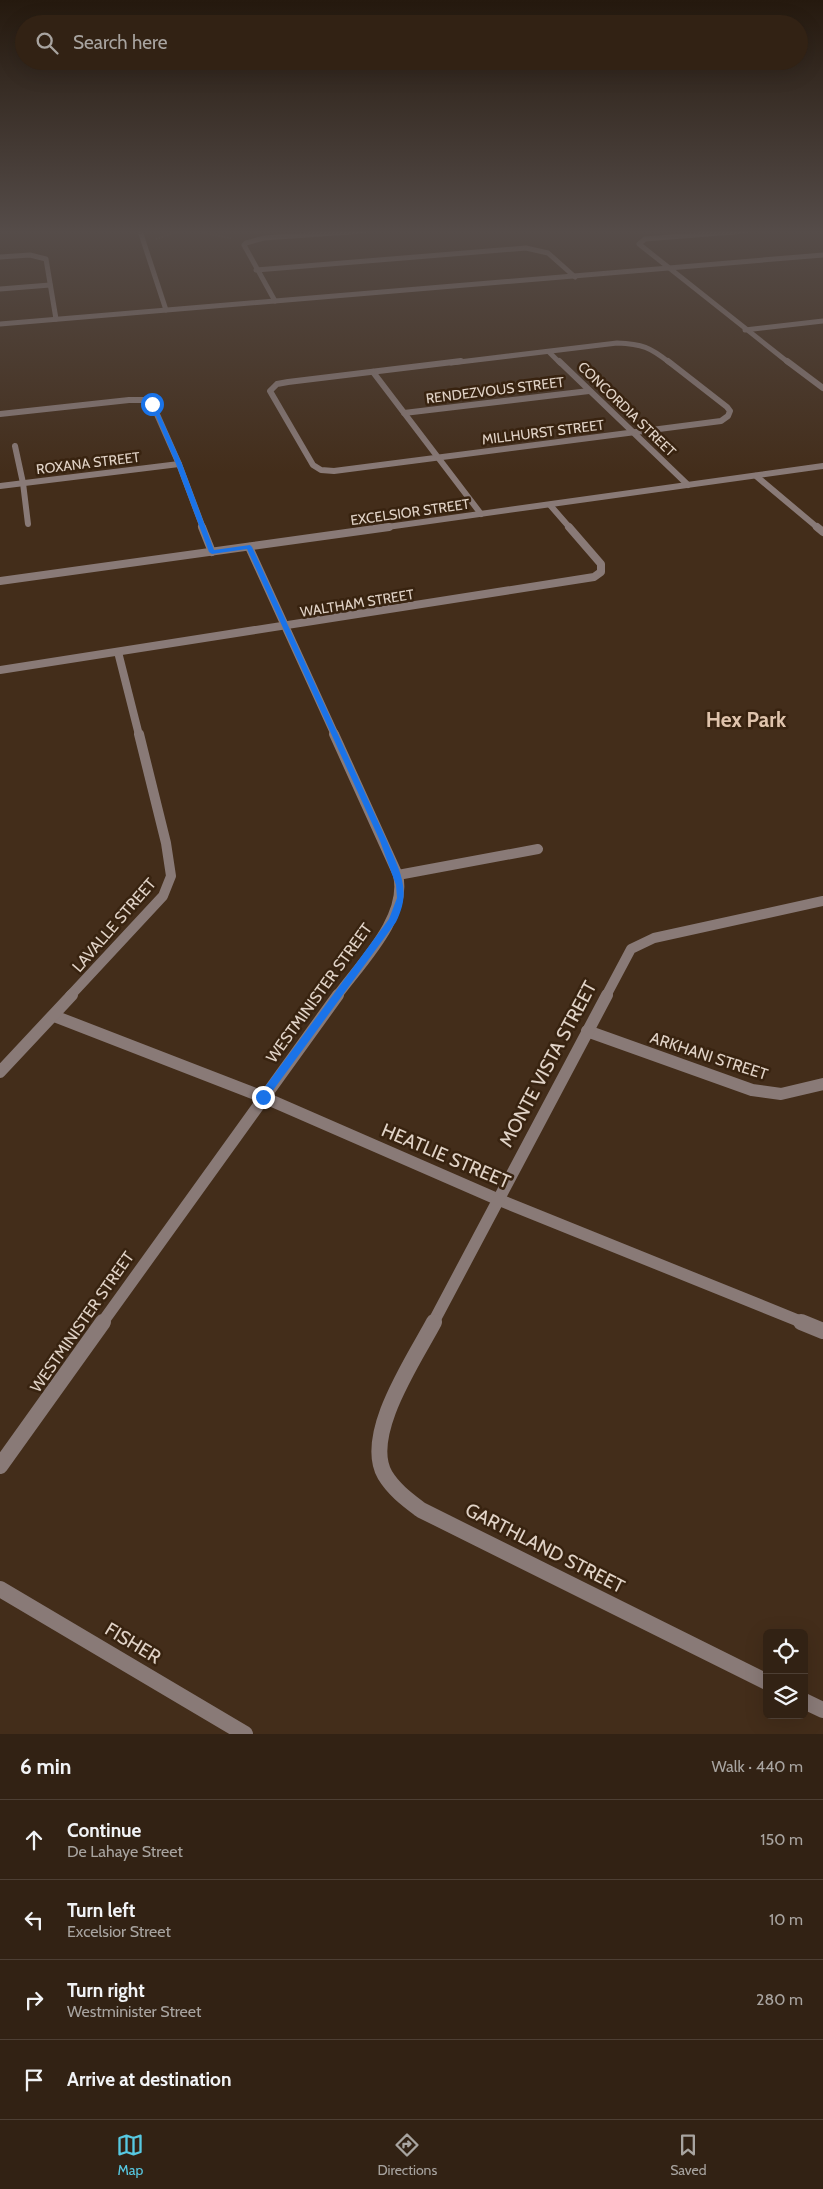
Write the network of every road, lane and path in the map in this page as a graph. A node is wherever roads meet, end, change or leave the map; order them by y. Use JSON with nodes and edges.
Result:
{"nodes":[{"id":1,"x":55,"y":312,"type":"edge"},
{"id":2,"x":143,"y":312,"type":"edge"},
{"id":3,"x":722,"y":312,"type":"edge"},
{"id":4,"x":56,"y":319,"type":"junction"},
{"id":5,"x":823,"y":321,"type":"edge"},
{"id":6,"x":0,"y":324,"type":"edge"},
{"id":7,"x":745,"y":330,"type":"junction"},
{"id":8,"x":549,"y":352,"type":"junction"},
{"id":9,"x":373,"y":372,"type":"junction"},
{"id":10,"x":823,"y":388,"type":"edge"},
{"id":11,"x":589,"y":391,"type":"junction"},
{"id":12,"x":404,"y":413,"type":"junction"},
{"id":13,"x":0,"y":414,"type":"edge"},
{"id":14,"x":636,"y":433,"type":"junction"},
{"id":15,"x":15,"y":446,"type":"dead end"},
{"id":16,"x":438,"y":458,"type":"junction"},
{"id":17,"x":179,"y":464,"type":"junction"},
{"id":18,"x":823,"y":466,"type":"edge"},
{"id":19,"x":756,"y":476,"type":"junction"},
{"id":20,"x":24,"y":483,"type":"junction"},
{"id":21,"x":688,"y":485,"type":"junction"},
{"id":22,"x":0,"y":486,"type":"edge"},
{"id":23,"x":550,"y":505,"type":"junction"},
{"id":24,"x":481,"y":514,"type":"junction"},
{"id":25,"x":28,"y":524,"type":"dead end"},
{"id":26,"x":823,"y":532,"type":"edge"},
{"id":27,"x":250,"y":547,"type":"junction"},
{"id":28,"x":212,"y":552,"type":"junction"},
{"id":29,"x":0,"y":582,"type":"edge"},
{"id":30,"x":286,"y":626,"type":"junction"},
{"id":31,"x":118,"y":652,"type":"junction"},
{"id":32,"x":0,"y":670,"type":"edge"},
{"id":33,"x":538,"y":849,"type":"dead end"},
{"id":34,"x":398,"y":875,"type":"junction"},
{"id":35,"x":823,"y":902,"type":"edge"},
{"id":36,"x":54,"y":1016,"type":"junction"},
{"id":37,"x":587,"y":1031,"type":"junction"},
{"id":38,"x":0,"y":1072,"type":"edge"},
{"id":39,"x":823,"y":1084,"type":"edge"},
{"id":40,"x":263,"y":1097,"type":"junction"},
{"id":41,"x":498,"y":1200,"type":"junction"},
{"id":42,"x":823,"y":1332,"type":"edge"},
{"id":43,"x":393,"y":1399,"type":"joint"},
{"id":44,"x":0,"y":1466,"type":"edge"},
{"id":45,"x":0,"y":1589,"type":"edge"},
{"id":46,"x":763,"y":1680,"type":"edge"},
{"id":47,"x":808,"y":1703,"type":"edge"},
{"id":48,"x":823,"y":1710,"type":"edge"},
{"id":49,"x":245,"y":1734,"type":"edge"}],
"edges":[{"from":1,"to":4,"type":"street"},
{"from":2,"to":4,"type":"street"},
{"from":3,"to":7,"type":"street"},
{"from":4,"to":6,"type":"street"},
{"from":5,"to":7,"type":"street"},
{"from":7,"to":10,"type":"street"},
{"from":8,"to":9,"type":"street"},
{"from":8,"to":11,"type":"street","name":"CONCORDIA STREET"},
{"from":8,"to":14,"type":"street","name":"MILLHURST STREET"},
{"from":9,"to":12,"type":"street"},
{"from":9,"to":16,"type":"street","name":"MILLHURST STREET"},
{"from":11,"to":12,"type":"street","name":"RENDEZVOUS STREET"},
{"from":11,"to":14,"type":"street","name":"CONCORDIA STREET"},
{"from":12,"to":16,"type":"street"},
{"from":13,"to":17,"type":"street"},
{"from":14,"to":16,"type":"street","name":"MILLHURST STREET"},
{"from":14,"to":21,"type":"street","name":"CONCORDIA STREET"},
{"from":15,"to":20,"type":"street"},
{"from":16,"to":24,"type":"street"},
{"from":17,"to":20,"type":"street","name":"ROXANA STREET"},
{"from":17,"to":28,"type":"street"},
{"from":18,"to":19,"type":"street","name":"EXCELSIOR STREET"},
{"from":19,"to":21,"type":"street","name":"EXCELSIOR STREET"},
{"from":19,"to":26,"type":"street"},
{"from":20,"to":22,"type":"street","name":"ROXANA STREET"},
{"from":20,"to":25,"type":"street"},
{"from":21,"to":23,"type":"street","name":"EXCELSIOR STREET"},
{"from":23,"to":24,"type":"street","name":"EXCELSIOR STREET"},
{"from":23,"to":30,"type":"street","name":"WALTHAM STREET"},
{"from":24,"to":27,"type":"street","name":"EXCELSIOR STREET"},
{"from":27,"to":28,"type":"street","name":"EXCELSIOR STREET"},
{"from":27,"to":30,"type":"street","name":"WESTMINISTER STREET"},
{"from":28,"to":29,"type":"street","name":"EXCELSIOR STREET"},
{"from":30,"to":31,"type":"street","name":"WALTHAM STREET"},
{"from":30,"to":34,"type":"street","name":"WESTMINISTER STREET"},
{"from":31,"to":32,"type":"street","name":"WALTHAM STREET"},
{"from":31,"to":36,"type":"street","name":"LAVALLE STREET"},
{"from":33,"to":34,"type":"street"},
{"from":34,"to":40,"type":"street","name":"WESTMINISTER STREET"},
{"from":35,"to":37,"type":"street","name":"MONTE VISTA STREET"},
{"from":36,"to":38,"type":"street","name":"LAVALLE STREET"},
{"from":36,"to":40,"type":"street","name":"HEATLIE STREET"},
{"from":37,"to":39,"type":"street","name":"ARKHANI STREET"},
{"from":37,"to":41,"type":"street","name":"MONTE VISTA STREET"},
{"from":40,"to":41,"type":"street","name":"HEATLIE STREET"},
{"from":40,"to":44,"type":"street","name":"WESTMINISTER STREET"},
{"from":41,"to":42,"type":"street","name":"HEATLIE STREET"},
{"from":41,"to":43,"type":"street","name":"MONTE VISTA STREET"},
{"from":43,"to":46,"type":"street","name":"GARTHLAND STREET"},
{"from":45,"to":49,"type":"street","name":"FISHER"},
{"from":47,"to":48,"type":"street"}]}
